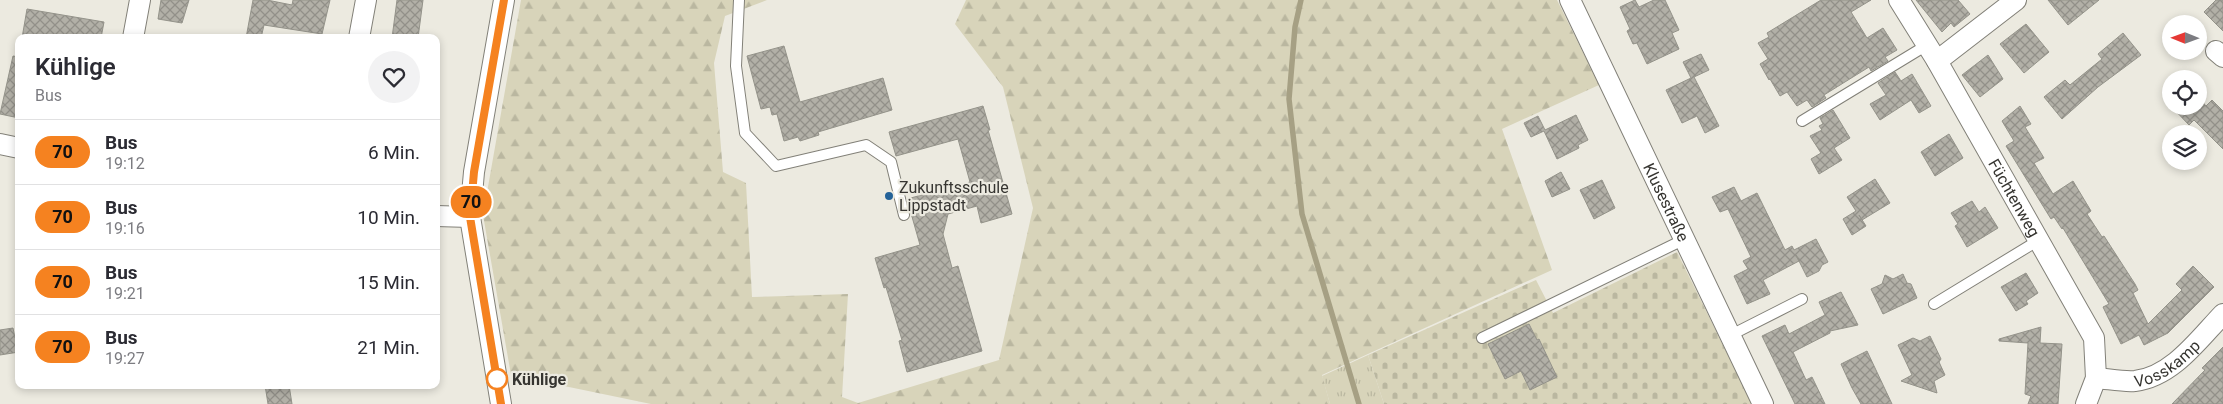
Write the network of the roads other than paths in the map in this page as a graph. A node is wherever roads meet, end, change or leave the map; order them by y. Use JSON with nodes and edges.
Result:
{"nodes":[{"id":1,"x":140,"y":0,"type":"edge"},
{"id":2,"x":366,"y":0,"type":"edge"},
{"id":3,"x":504,"y":0,"type":"edge"},
{"id":4,"x":738,"y":0,"type":"edge"},
{"id":5,"x":1570,"y":0,"type":"edge"},
{"id":6,"x":1899,"y":0,"type":"edge"},
{"id":7,"x":2016,"y":0,"type":"edge"},
{"id":8,"x":134,"y":34,"type":"edge"},
{"id":9,"x":361,"y":34,"type":"edge"},
{"id":10,"x":1932,"y":53,"type":"junction"},
{"id":11,"x":1802,"y":121,"type":"dead end"},
{"id":12,"x":0,"y":144,"type":"edge"},
{"id":13,"x":15,"y":147,"type":"edge"},
{"id":14,"x":904,"y":215,"type":"dead end"},
{"id":15,"x":440,"y":216,"type":"edge"},
{"id":16,"x":470,"y":217,"type":"junction"},
{"id":17,"x":1683,"y":240,"type":"junction"},
{"id":18,"x":2038,"y":240,"type":"junction"},
{"id":19,"x":1802,"y":299,"type":"dead end"},
{"id":20,"x":1934,"y":304,"type":"dead end"},
{"id":21,"x":2223,"y":314,"type":"edge"},
{"id":22,"x":1729,"y":336,"type":"junction"},
{"id":23,"x":1482,"y":338,"type":"dead end"},
{"id":24,"x":2096,"y":378,"type":"junction"},
{"id":25,"x":501,"y":404,"type":"edge"},
{"id":26,"x":1763,"y":404,"type":"edge"},
{"id":27,"x":2086,"y":404,"type":"edge"}],
"edges":[{"from":1,"to":8,"type":"street"},
{"from":2,"to":9,"type":"street"},
{"from":3,"to":16,"type":"street"},
{"from":4,"to":14,"type":"lane"},
{"from":5,"to":17,"type":"street","name":"Klusestraße"},
{"from":6,"to":10,"type":"street","name":"Füchtenweg"},
{"from":7,"to":10,"type":"street"},
{"from":10,"to":11,"type":"lane"},
{"from":10,"to":18,"type":"street","name":"Füchtenweg"},
{"from":12,"to":13,"type":"street"},
{"from":15,"to":16,"type":"street"},
{"from":16,"to":25,"type":"street"},
{"from":17,"to":22,"type":"street","name":"Klusestraße"},
{"from":17,"to":23,"type":"lane"},
{"from":18,"to":20,"type":"lane"},
{"from":18,"to":24,"type":"street","name":"Füchtenweg"},
{"from":19,"to":22,"type":"lane"},
{"from":21,"to":24,"type":"street","name":"Vosskamp"},
{"from":22,"to":26,"type":"street","name":"Klusestraße"},
{"from":24,"to":27,"type":"street","name":"Füchtenweg"}]}
